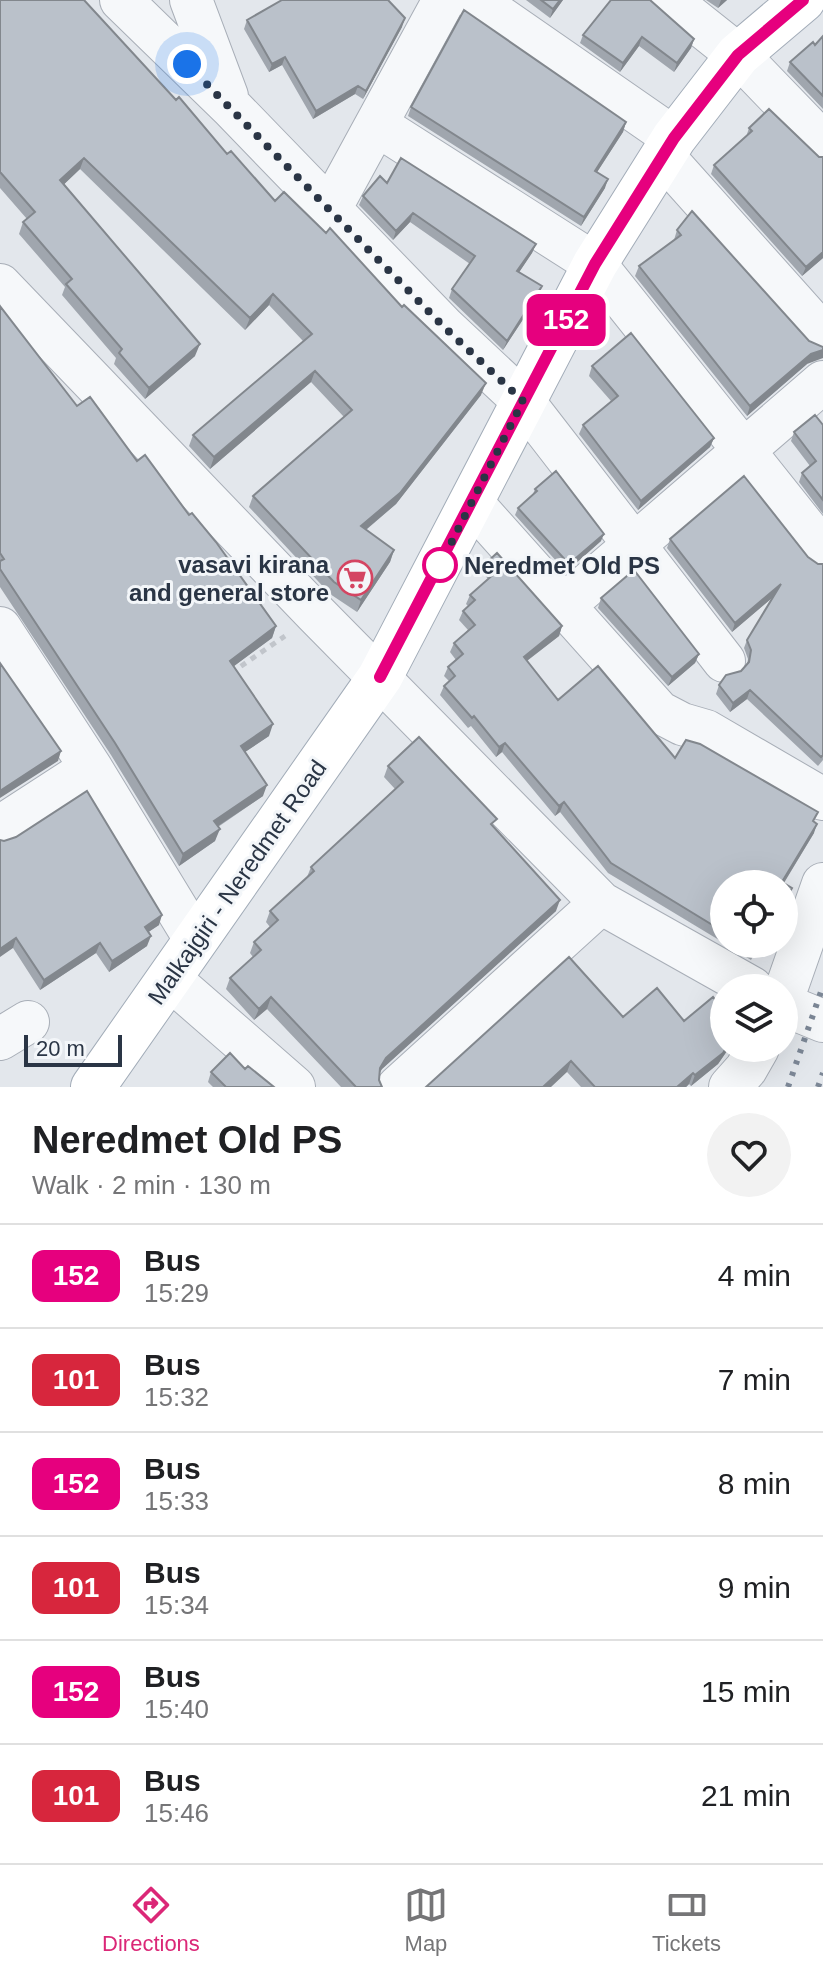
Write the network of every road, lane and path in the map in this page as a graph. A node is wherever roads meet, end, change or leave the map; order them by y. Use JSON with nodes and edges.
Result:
{"nodes":[{"id":1,"x":121,"y":0,"type":"edge"},
{"id":2,"x":191,"y":0,"type":"edge"},
{"id":3,"x":444,"y":0,"type":"edge"},
{"id":4,"x":475,"y":0,"type":"edge"},
{"id":5,"x":669,"y":0,"type":"edge"},
{"id":6,"x":803,"y":0,"type":"edge"},
{"id":7,"x":738,"y":55,"type":"junction"},
{"id":8,"x":231,"y":107,"type":"junction"},
{"id":9,"x":377,"y":125,"type":"junction"},
{"id":10,"x":823,"y":143,"type":"edge"},
{"id":11,"x":669,"y":147,"type":"junction"},
{"id":12,"x":330,"y":209,"type":"junction"},
{"id":13,"x":595,"y":264,"type":"junction"},
{"id":14,"x":0,"y":285,"type":"edge"},
{"id":15,"x":823,"y":335,"type":"edge"},
{"id":16,"x":823,"y":382,"type":"edge"},
{"id":17,"x":523,"y":401,"type":"junction"},
{"id":18,"x":742,"y":451,"type":"junction"},
{"id":19,"x":472,"y":503,"type":"junction"},
{"id":20,"x":632,"y":546,"type":"junction"},
{"id":21,"x":823,"y":550,"type":"edge"},
{"id":22,"x":562,"y":607,"type":"junction"},
{"id":23,"x":316,"y":614,"type":"junction"},
{"id":24,"x":0,"y":628,"type":"edge"},
{"id":25,"x":724,"y":661,"type":"dead end"},
{"id":26,"x":228,"y":674,"type":"edge"},
{"id":27,"x":380,"y":677,"type":"junction"},
{"id":28,"x":91,"y":768,"type":"junction"},
{"id":29,"x":823,"y":799,"type":"edge"},
{"id":30,"x":0,"y":827,"type":"edge"},
{"id":31,"x":823,"y":884,"type":"edge"},
{"id":32,"x":601,"y":903,"type":"junction"},
{"id":33,"x":195,"y":939,"type":"junction"},
{"id":34,"x":727,"y":974,"type":"edge"},
{"id":35,"x":791,"y":974,"type":"edge"},
{"id":36,"x":170,"y":979,"type":"junction"},
{"id":37,"x":798,"y":1011,"type":"edge"},
{"id":38,"x":823,"y":1021,"type":"edge"},
{"id":39,"x":750,"y":1062,"type":"edge"},
{"id":40,"x":93,"y":1087,"type":"edge"},
{"id":41,"x":294,"y":1087,"type":"edge"},
{"id":42,"x":398,"y":1087,"type":"edge"},
{"id":43,"x":730,"y":1087,"type":"edge"}],
"edges":[{"from":1,"to":8,"type":"street"},
{"from":2,"to":8,"type":"street"},
{"from":3,"to":9,"type":"street"},
{"from":4,"to":11,"type":"street"},
{"from":5,"to":7,"type":"street"},
{"from":6,"to":7,"type":"main road","name":"Malkajgiri - Neredmet Road"},
{"from":7,"to":10,"type":"street"},
{"from":7,"to":11,"type":"main road","name":"Malkajgiri - Neredmet Road"},
{"from":8,"to":12,"type":"street"},
{"from":9,"to":12,"type":"street"},
{"from":9,"to":13,"type":"street"},
{"from":11,"to":13,"type":"main road","name":"Malkajgiri - Neredmet Road"},
{"from":11,"to":15,"type":"street"},
{"from":12,"to":17,"type":"street"},
{"from":13,"to":17,"type":"main road","name":"Malkajgiri - Neredmet Road"},
{"from":13,"to":18,"type":"street"},
{"from":14,"to":23,"type":"street"},
{"from":16,"to":18,"type":"street"},
{"from":17,"to":19,"type":"main road","name":"Malkajgiri - Neredmet Road"},
{"from":17,"to":20,"type":"street"},
{"from":18,"to":20,"type":"street"},
{"from":18,"to":21,"type":"street"},
{"from":19,"to":22,"type":"street"},
{"from":19,"to":27,"type":"main road","name":"Malkajgiri - Neredmet Road"},
{"from":20,"to":22,"type":"street"},
{"from":20,"to":25,"type":"street"},
{"from":22,"to":29,"type":"street"},
{"from":23,"to":26,"type":"path"},
{"from":23,"to":27,"type":"street"},
{"from":24,"to":28,"type":"street"},
{"from":27,"to":32,"type":"street"},
{"from":27,"to":33,"type":"main road","name":"Malkajgiri - Neredmet Road"},
{"from":28,"to":30,"type":"street"},
{"from":28,"to":33,"type":"street"},
{"from":31,"to":35,"type":"street"},
{"from":32,"to":34,"type":"street"},
{"from":32,"to":42,"type":"street"},
{"from":33,"to":36,"type":"main road","name":"Malkajgiri - Neredmet Road"},
{"from":36,"to":40,"type":"main road","name":"Malkajgiri - Neredmet Road"},
{"from":36,"to":41,"type":"street"},
{"from":37,"to":38,"type":"street"},
{"from":39,"to":43,"type":"street"}]}
